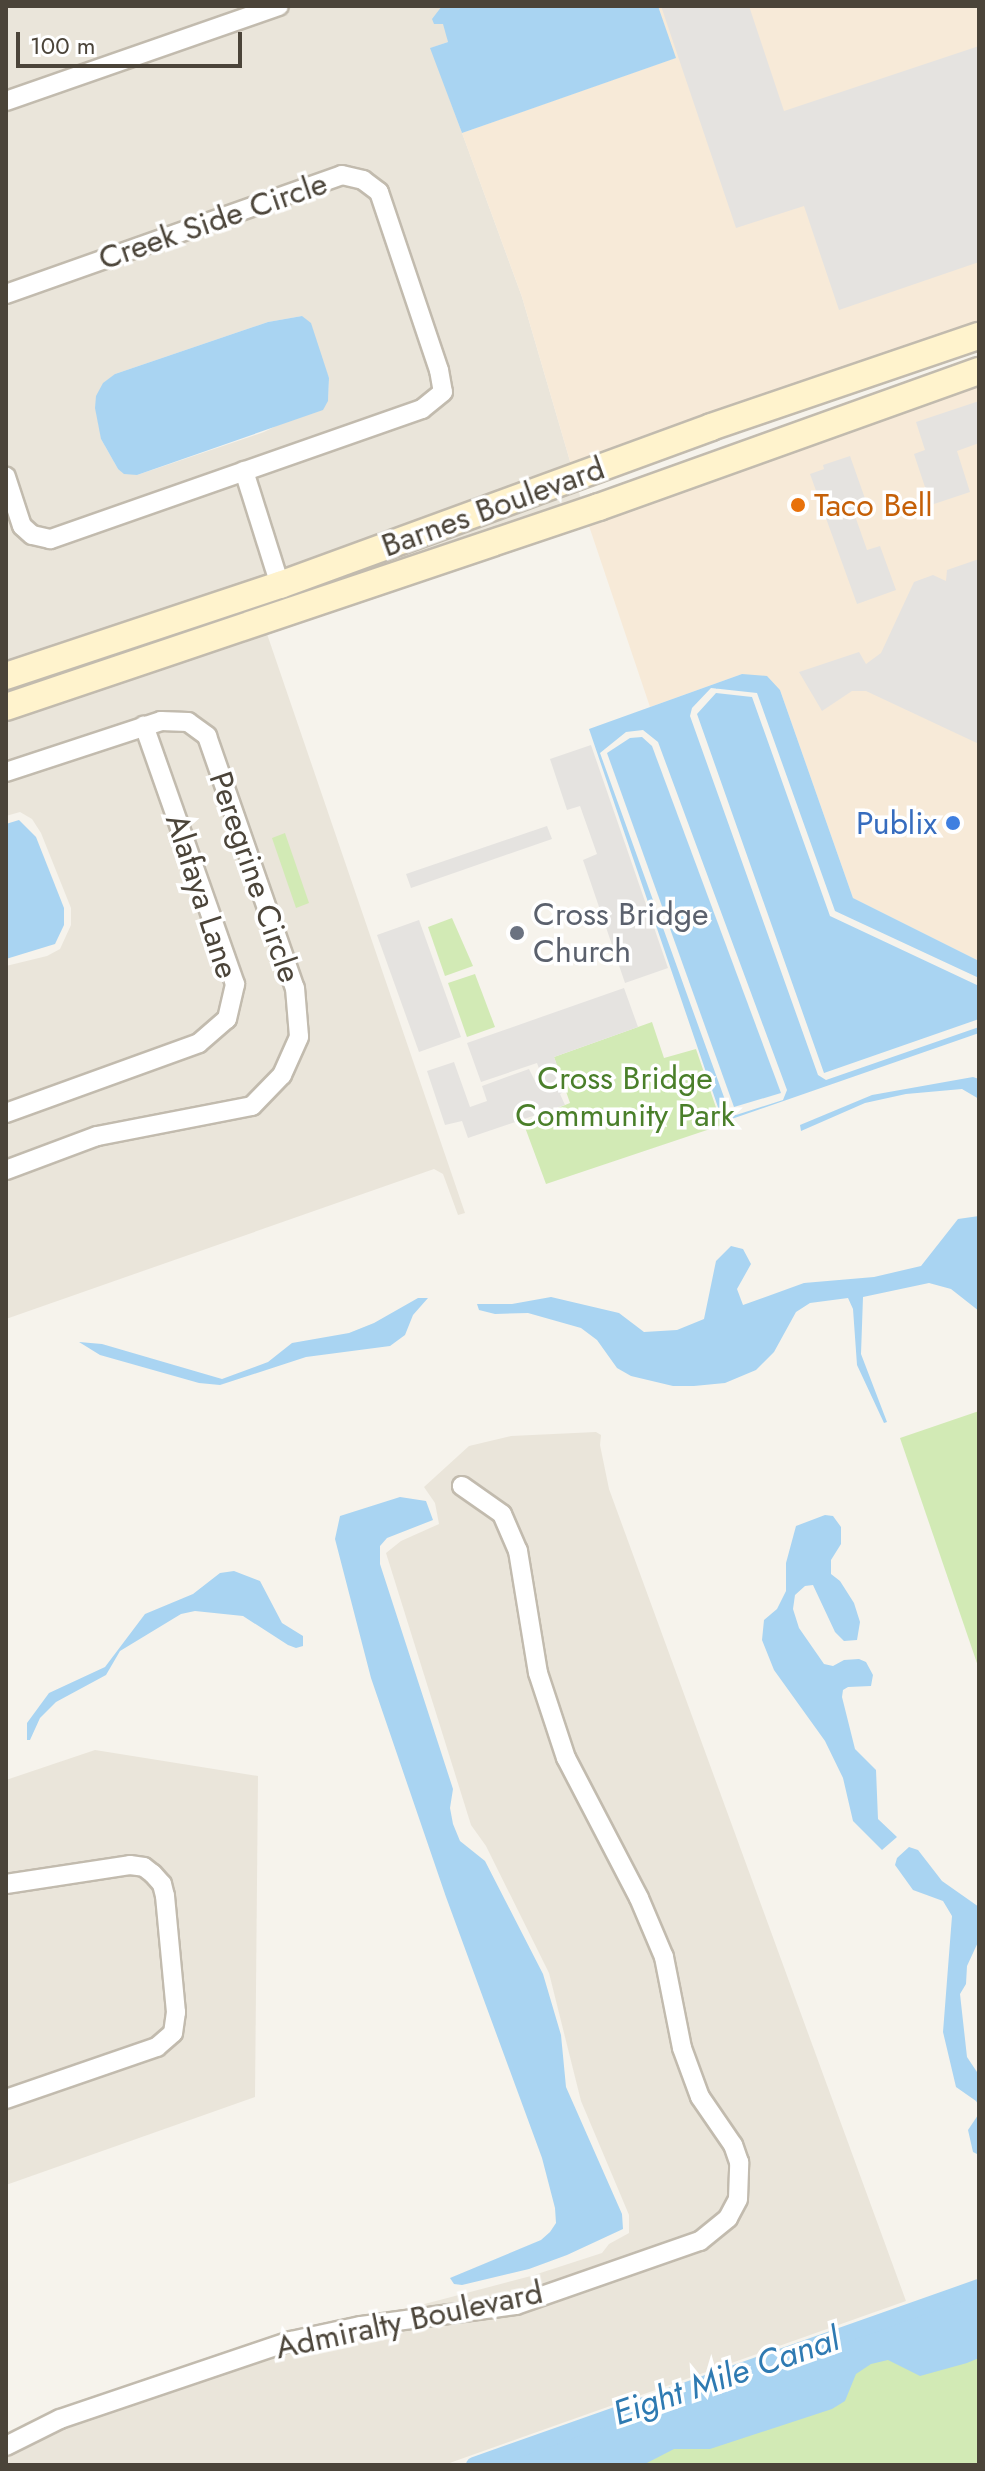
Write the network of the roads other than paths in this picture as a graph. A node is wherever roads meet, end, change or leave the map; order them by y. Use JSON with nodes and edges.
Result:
{"nodes":[{"id":1,"x":279,"y":6,"type":"edge"},
{"id":2,"x":6,"y":101,"type":"edge"},
{"id":3,"x":6,"y":294,"type":"edge"},
{"id":4,"x":979,"y":336,"type":"edge"},
{"id":5,"x":979,"y":347,"type":"edge"},
{"id":6,"x":979,"y":371,"type":"edge"},
{"id":7,"x":863,"y":375,"type":"junction"},
{"id":8,"x":863,"y":413,"type":"junction"},
{"id":9,"x":244,"y":471,"type":"junction"},
{"id":10,"x":6,"y":477,"type":"edge"},
{"id":11,"x":679,"y":478,"type":"junction"},
{"id":12,"x":274,"y":595,"type":"junction"},
{"id":13,"x":243,"y":628,"type":"junction"},
{"id":14,"x":6,"y":676,"type":"edge"},
{"id":15,"x":68,"y":687,"type":"junction"},
{"id":16,"x":6,"y":707,"type":"edge"},
{"id":17,"x":144,"y":726,"type":"junction"},
{"id":18,"x":6,"y":772,"type":"edge"},
{"id":19,"x":6,"y":1113,"type":"edge"},
{"id":20,"x":6,"y":1170,"type":"edge"},
{"id":21,"x":462,"y":1486,"type":"dead end"},
{"id":22,"x":6,"y":1884,"type":"edge"},
{"id":23,"x":6,"y":2099,"type":"edge"},
{"id":24,"x":6,"y":2446,"type":"edge"}],
"edges":[{"from":1,"to":2,"type":"street"},
{"from":3,"to":9,"type":"street","name":"Creek Side Circle"},
{"from":4,"to":7,"type":"main road","name":"Barnes Boulevard"},
{"from":5,"to":8,"type":"main road"},
{"from":6,"to":8,"type":"main road","name":"Barnes Boulevard"},
{"from":7,"to":11,"type":"main road"},
{"from":7,"to":12,"type":"main road","name":"Barnes Boulevard"},
{"from":8,"to":11,"type":"main road","name":"Barnes Boulevard"},
{"from":9,"to":10,"type":"street","name":"Creek Side Circle"},
{"from":9,"to":12,"type":"street"},
{"from":11,"to":13,"type":"main road","name":"Barnes Boulevard"},
{"from":12,"to":13,"type":"main road"},
{"from":12,"to":14,"type":"main road","name":"Barnes Boulevard"},
{"from":12,"to":15,"type":"main road"},
{"from":13,"to":15,"type":"main road","name":"Barnes Boulevard"},
{"from":15,"to":16,"type":"main road","name":"Barnes Boulevard"},
{"from":17,"to":18,"type":"street","name":"Peregrine Circle"},
{"from":17,"to":19,"type":"street","name":"Alafaya Lane"},
{"from":17,"to":20,"type":"street","name":"Peregrine Circle"},
{"from":21,"to":24,"type":"street","name":"Admiralty Boulevard"},
{"from":22,"to":23,"type":"street"}]}
